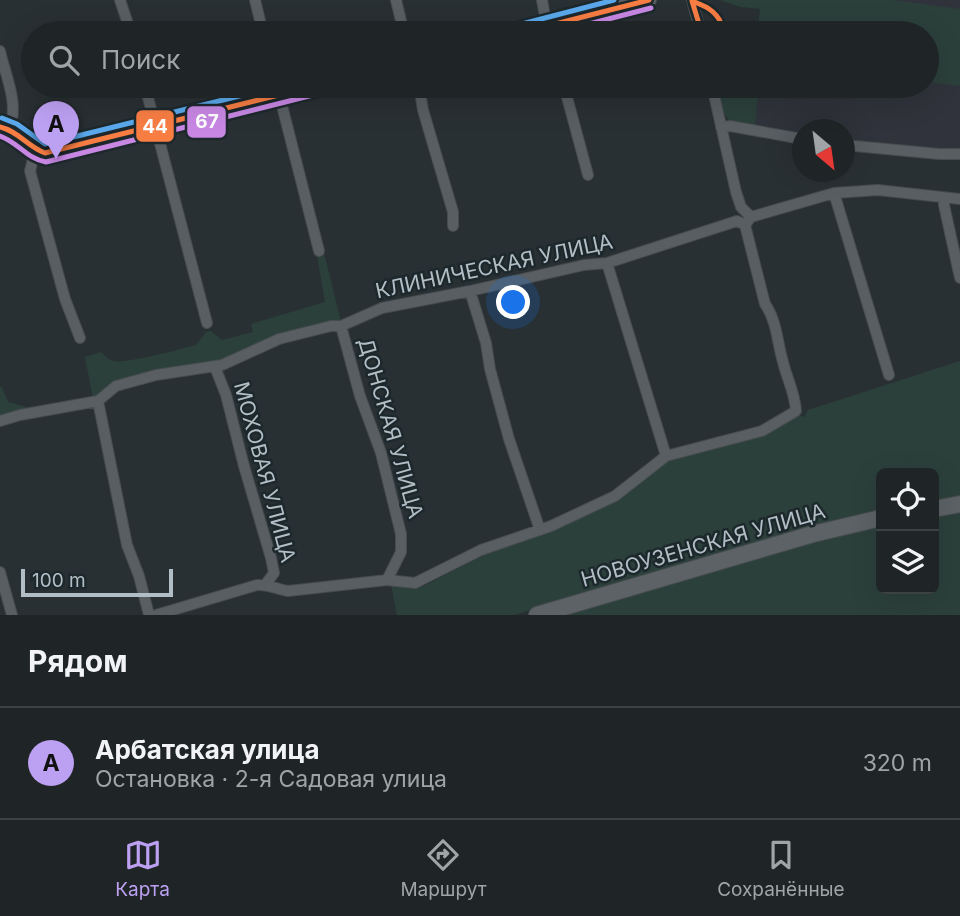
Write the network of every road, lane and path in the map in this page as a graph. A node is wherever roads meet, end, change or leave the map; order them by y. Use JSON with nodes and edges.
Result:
{"nodes":[{"id":1,"x":120,"y":0,"type":"edge"},
{"id":2,"x":255,"y":0,"type":"edge"},
{"id":3,"x":396,"y":0,"type":"edge"},
{"id":4,"x":542,"y":0,"type":"edge"},
{"id":5,"x":649,"y":0,"type":"edge"},
{"id":6,"x":692,"y":0,"type":"edge"},
{"id":7,"x":127,"y":21,"type":"edge"},
{"id":8,"x":260,"y":21,"type":"edge"},
{"id":9,"x":401,"y":21,"type":"edge"},
{"id":10,"x":546,"y":21,"type":"edge"},
{"id":11,"x":578,"y":21,"type":"edge"},
{"id":12,"x":698,"y":21,"type":"edge"},
{"id":13,"x":0,"y":51,"type":"edge"},
{"id":14,"x":148,"y":98,"type":"edge"},
{"id":15,"x":251,"y":98,"type":"edge"},
{"id":16,"x":280,"y":98,"type":"edge"},
{"id":17,"x":421,"y":98,"type":"edge"},
{"id":18,"x":567,"y":98,"type":"edge"},
{"id":19,"x":715,"y":98,"type":"edge"},
{"id":20,"x":4,"y":127,"type":"edge"},
{"id":21,"x":154,"y":127,"type":"junction"},
{"id":22,"x":721,"y":127,"type":"junction"},
{"id":23,"x":792,"y":137,"type":"edge"},
{"id":24,"x":855,"y":146,"type":"edge"},
{"id":25,"x":35,"y":151,"type":"junction"},
{"id":26,"x":960,"y":154,"type":"edge"},
{"id":27,"x":588,"y":175,"type":"dead end"},
{"id":28,"x":834,"y":193,"type":"junction"},
{"id":29,"x":944,"y":198,"type":"junction"},
{"id":30,"x":960,"y":199,"type":"edge"},
{"id":31,"x":744,"y":221,"type":"junction"},
{"id":32,"x":453,"y":226,"type":"dead end"},
{"id":33,"x":319,"y":251,"type":"dead end"},
{"id":34,"x":607,"y":263,"type":"junction"},
{"id":35,"x":960,"y":278,"type":"edge"},
{"id":36,"x":470,"y":291,"type":"junction"},
{"id":37,"x":207,"y":323,"type":"dead end"},
{"id":38,"x":341,"y":326,"type":"junction"},
{"id":39,"x":80,"y":338,"type":"dead end"},
{"id":40,"x":215,"y":367,"type":"junction"},
{"id":41,"x":889,"y":375,"type":"dead end"},
{"id":42,"x":98,"y":401,"type":"junction"},
{"id":43,"x":0,"y":421,"type":"edge"},
{"id":44,"x":666,"y":456,"type":"junction"},
{"id":45,"x":960,"y":505,"type":"edge"},
{"id":46,"x":939,"y":508,"type":"edge"},
{"id":47,"x":876,"y":519,"type":"edge"},
{"id":48,"x":540,"y":530,"type":"junction"},
{"id":49,"x":0,"y":572,"type":"edge"},
{"id":50,"x":387,"y":580,"type":"junction"},
{"id":51,"x":265,"y":584,"type":"junction"},
{"id":52,"x":12,"y":615,"type":"edge"},
{"id":53,"x":149,"y":615,"type":"edge"},
{"id":54,"x":156,"y":615,"type":"edge"},
{"id":55,"x":537,"y":615,"type":"edge"}],
"edges":[{"from":1,"to":7,"type":"street"},
{"from":2,"to":8,"type":"street"},
{"from":3,"to":9,"type":"street"},
{"from":4,"to":10,"type":"street"},
{"from":5,"to":11,"type":"street"},
{"from":6,"to":12,"type":"street"},
{"from":13,"to":20,"type":"street"},
{"from":14,"to":21,"type":"street"},
{"from":15,"to":21,"type":"street"},
{"from":16,"to":33,"type":"street"},
{"from":17,"to":32,"type":"street"},
{"from":18,"to":27,"type":"street"},
{"from":19,"to":22,"type":"street"},
{"from":20,"to":25,"type":"street"},
{"from":21,"to":25,"type":"street"},
{"from":21,"to":37,"type":"street"},
{"from":22,"to":23,"type":"street"},
{"from":22,"to":31,"type":"street"},
{"from":24,"to":26,"type":"street"},
{"from":25,"to":39,"type":"street"},
{"from":28,"to":29,"type":"street","name":"КЛИНИЧЕСКАЯ УЛИЦА"},
{"from":28,"to":31,"type":"street","name":"КЛИНИЧЕСКАЯ УЛИЦА"},
{"from":28,"to":41,"type":"street"},
{"from":29,"to":30,"type":"street","name":"КЛИНИЧЕСКАЯ УЛИЦА"},
{"from":29,"to":35,"type":"street"},
{"from":31,"to":34,"type":"street","name":"КЛИНИЧЕСКАЯ УЛИЦА"},
{"from":31,"to":44,"type":"street"},
{"from":34,"to":36,"type":"street","name":"КЛИНИЧЕСКАЯ УЛИЦА"},
{"from":34,"to":44,"type":"street"},
{"from":36,"to":38,"type":"street","name":"КЛИНИЧЕСКАЯ УЛИЦА"},
{"from":36,"to":48,"type":"street"},
{"from":38,"to":40,"type":"street","name":"КЛИНИЧЕСКАЯ УЛИЦА"},
{"from":38,"to":50,"type":"street","name":"ДОНСКАЯ УЛИЦА"},
{"from":40,"to":42,"type":"street","name":"КЛИНИЧЕСКАЯ УЛИЦА"},
{"from":40,"to":51,"type":"street","name":"МОХОВАЯ УЛИЦА"},
{"from":42,"to":43,"type":"street","name":"КЛИНИЧЕСКАЯ УЛИЦА"},
{"from":42,"to":53,"type":"street"},
{"from":44,"to":48,"type":"street"},
{"from":45,"to":46,"type":"main road"},
{"from":47,"to":55,"type":"main road","name":"НОВОУЗЕНСКАЯ УЛИЦА"},
{"from":48,"to":50,"type":"street"},
{"from":49,"to":52,"type":"street"},
{"from":50,"to":51,"type":"street"},
{"from":51,"to":54,"type":"street"}]}
